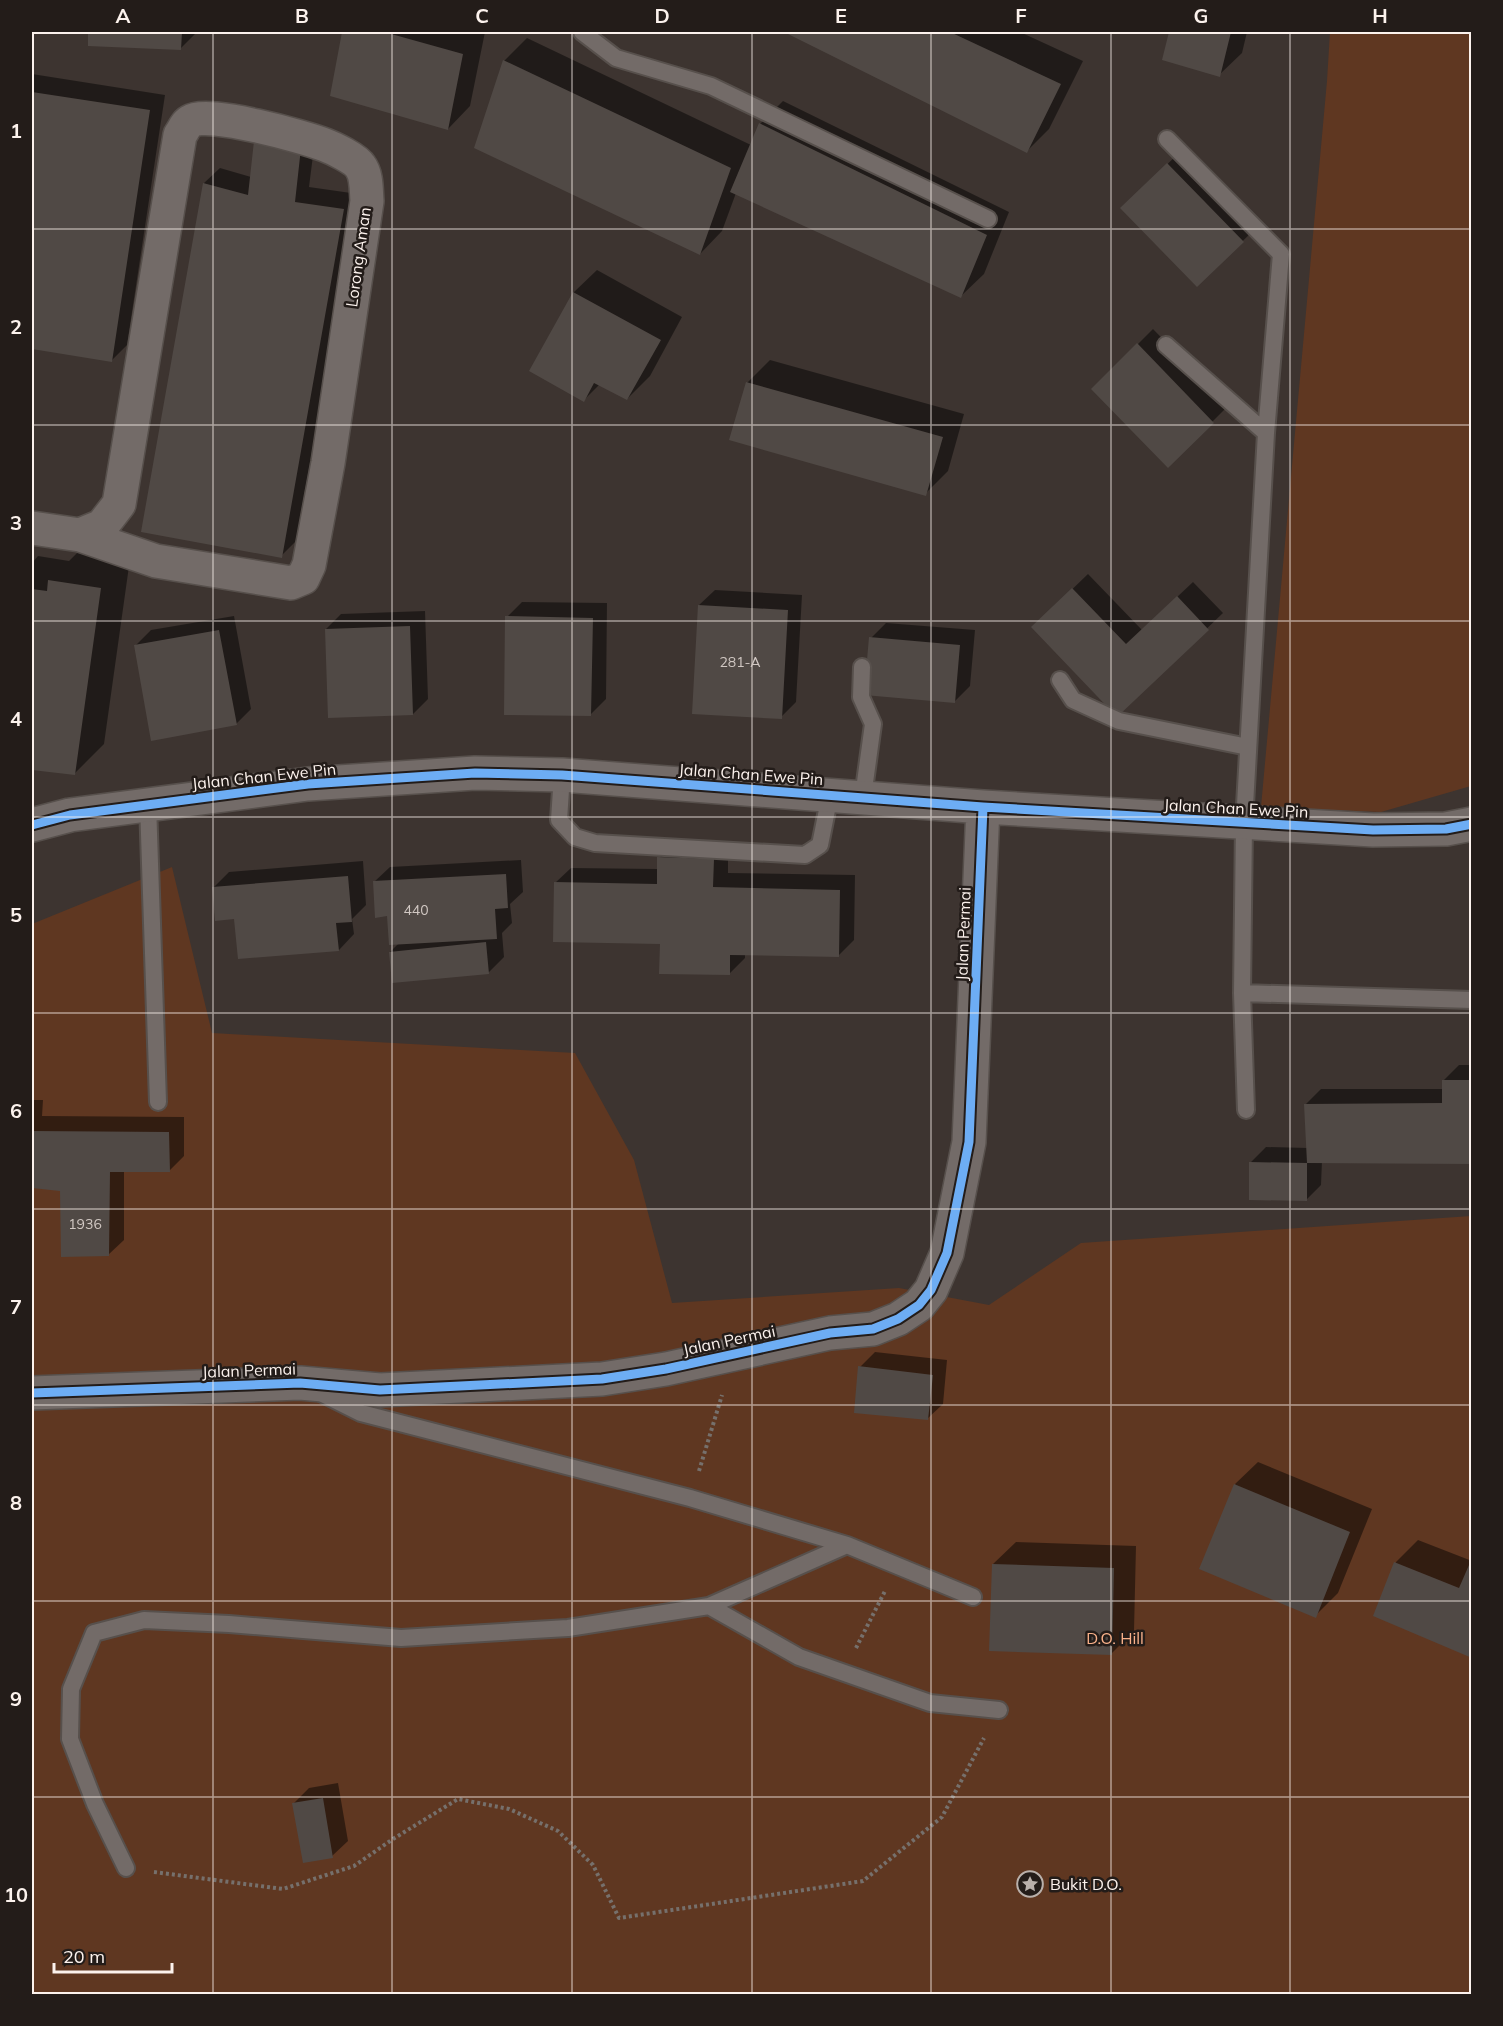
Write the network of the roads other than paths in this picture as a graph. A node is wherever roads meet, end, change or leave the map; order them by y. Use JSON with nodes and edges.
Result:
{"nodes":[{"id":1,"x":582,"y":32,"type":"edge"},
{"id":2,"x":1167,"y":139,"type":"dead end"},
{"id":3,"x":988,"y":219,"type":"dead end"},
{"id":4,"x":1166,"y":345,"type":"dead end"},
{"id":5,"x":1266,"y":433,"type":"junction"},
{"id":6,"x":32,"y":528,"type":"edge"},
{"id":7,"x":80,"y":535,"type":"junction"},
{"id":8,"x":862,"y":667,"type":"dead end"},
{"id":9,"x":1060,"y":680,"type":"dead end"},
{"id":10,"x":1248,"y":747,"type":"junction"},
{"id":11,"x":562,"y":775,"type":"junction"},
{"id":12,"x":830,"y":795,"type":"junction"},
{"id":13,"x":863,"y":797,"type":"junction"},
{"id":14,"x":148,"y":804,"type":"junction"},
{"id":15,"x":983,"y":807,"type":"junction"},
{"id":16,"x":1244,"y":824,"type":"junction"},
{"id":17,"x":1472,"y":824,"type":"edge"},
{"id":18,"x":32,"y":825,"type":"edge"},
{"id":19,"x":1242,"y":993,"type":"junction"},
{"id":20,"x":1472,"y":1000,"type":"edge"},
{"id":21,"x":158,"y":1102,"type":"dead end"},
{"id":22,"x":1246,"y":1110,"type":"dead end"},
{"id":23,"x":300,"y":1383,"type":"junction"},
{"id":24,"x":32,"y":1393,"type":"edge"},
{"id":25,"x":847,"y":1545,"type":"junction"},
{"id":26,"x":973,"y":1597,"type":"dead end"},
{"id":27,"x":709,"y":1606,"type":"junction"},
{"id":28,"x":999,"y":1710,"type":"road end"},
{"id":29,"x":126,"y":1868,"type":"road end"}],
"edges":[{"from":1,"to":3,"type":"lane"},
{"from":2,"to":5,"type":"lane"},
{"from":4,"to":5,"type":"lane"},
{"from":5,"to":10,"type":"lane"},
{"from":6,"to":7,"type":"street"},
{"from":7,"to":7,"type":"street","name":"Lorong Aman"},
{"from":8,"to":13,"type":"lane"},
{"from":9,"to":10,"type":"lane"},
{"from":10,"to":16,"type":"lane"},
{"from":11,"to":12,"type":"street","name":"Jalan Chan Ewe Pin"},
{"from":11,"to":12,"type":"lane"},
{"from":11,"to":14,"type":"street","name":"Jalan Chan Ewe Pin"},
{"from":12,"to":13,"type":"street","name":"Jalan Chan Ewe Pin"},
{"from":13,"to":15,"type":"street","name":"Jalan Chan Ewe Pin"},
{"from":14,"to":18,"type":"street","name":"Jalan Chan Ewe Pin"},
{"from":14,"to":21,"type":"lane"},
{"from":15,"to":16,"type":"street","name":"Jalan Chan Ewe Pin"},
{"from":15,"to":23,"type":"street","name":"Jalan Permai"},
{"from":16,"to":17,"type":"street","name":"Jalan Chan Ewe Pin"},
{"from":16,"to":19,"type":"lane"},
{"from":19,"to":20,"type":"lane"},
{"from":19,"to":22,"type":"lane"},
{"from":23,"to":24,"type":"street","name":"Jalan Permai"},
{"from":23,"to":25,"type":"lane"},
{"from":25,"to":26,"type":"lane"},
{"from":25,"to":27,"type":"lane"},
{"from":27,"to":28,"type":"lane"},
{"from":27,"to":29,"type":"lane"}]}
